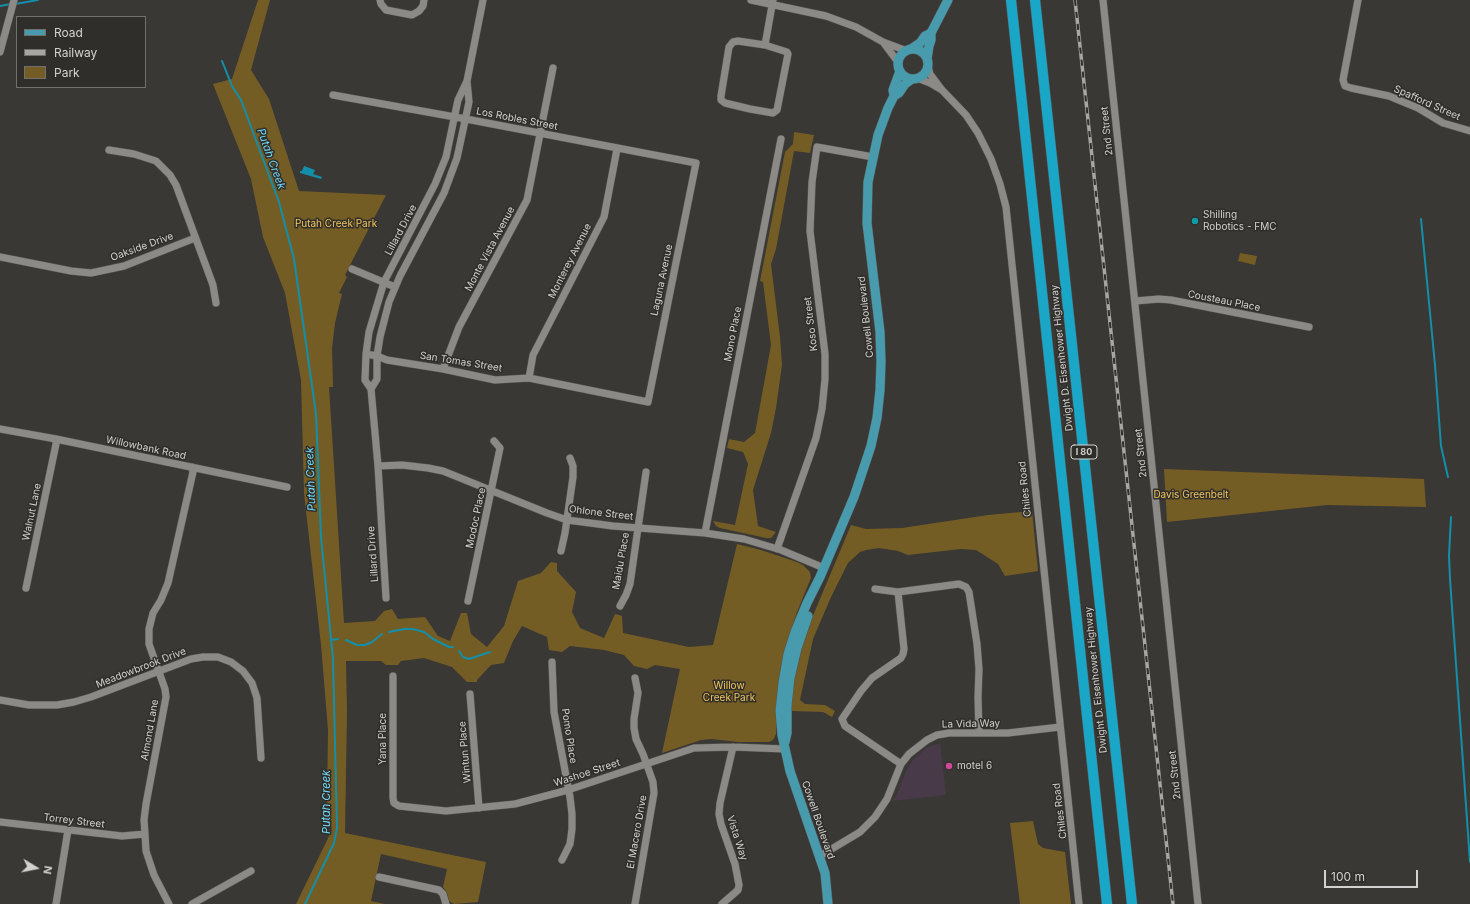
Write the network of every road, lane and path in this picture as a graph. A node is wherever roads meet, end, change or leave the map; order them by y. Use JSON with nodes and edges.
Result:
{"nodes":[{"id":1,"x":14,"y":0,"type":"edge"},
{"id":2,"x":380,"y":0,"type":"edge"},
{"id":3,"x":424,"y":0,"type":"edge"},
{"id":4,"x":483,"y":0,"type":"edge"},
{"id":5,"x":751,"y":0,"type":"edge"},
{"id":6,"x":948,"y":0,"type":"edge"},
{"id":7,"x":1011,"y":0,"type":"edge"},
{"id":8,"x":1035,"y":0,"type":"edge"},
{"id":9,"x":1103,"y":0,"type":"edge"},
{"id":10,"x":1358,"y":0,"type":"edge"},
{"id":11,"x":772,"y":2,"type":"edge"},
{"id":12,"x":931,"y":33,"type":"junction"},
{"id":13,"x":883,"y":42,"type":"junction"},
{"id":14,"x":765,"y":46,"type":"junction"},
{"id":15,"x":909,"y":50,"type":"junction"},
{"id":16,"x":0,"y":52,"type":"edge"},
{"id":17,"x":927,"y":63,"type":"junction"},
{"id":18,"x":899,"y":66,"type":"junction"},
{"id":19,"x":553,"y":68,"type":"dead end"},
{"id":20,"x":914,"y":79,"type":"junction"},
{"id":21,"x":467,"y":81,"type":"junction"},
{"id":22,"x":942,"y":90,"type":"junction"},
{"id":23,"x":333,"y":95,"type":"dead end"},
{"id":24,"x":894,"y":96,"type":"junction"},
{"id":25,"x":454,"y":117,"type":"junction"},
{"id":26,"x":466,"y":119,"type":"junction"},
{"id":27,"x":1470,"y":131,"type":"edge"},
{"id":28,"x":540,"y":133,"type":"junction"},
{"id":29,"x":781,"y":140,"type":"dead end"},
{"id":30,"x":617,"y":149,"type":"junction"},
{"id":31,"x":108,"y":150,"type":"dead end"},
{"id":32,"x":872,"y":157,"type":"junction"},
{"id":33,"x":696,"y":163,"type":"joint"},
{"id":34,"x":424,"y":206,"type":"junction"},
{"id":35,"x":435,"y":211,"type":"junction"},
{"id":36,"x":195,"y":238,"type":"junction"},
{"id":37,"x":0,"y":257,"type":"edge"},
{"id":38,"x":352,"y":269,"type":"dead end"},
{"id":39,"x":384,"y":282,"type":"junction"},
{"id":40,"x":395,"y":287,"type":"junction"},
{"id":41,"x":1135,"y":301,"type":"junction"},
{"id":42,"x":216,"y":303,"type":"dead end"},
{"id":43,"x":373,"y":316,"type":"junction"},
{"id":44,"x":384,"y":319,"type":"junction"},
{"id":45,"x":1309,"y":327,"type":"dead end"},
{"id":46,"x":366,"y":354,"type":"junction"},
{"id":47,"x":377,"y":356,"type":"junction"},
{"id":48,"x":443,"y":369,"type":"junction"},
{"id":49,"x":529,"y":378,"type":"junction"},
{"id":50,"x":371,"y":389,"type":"junction"},
{"id":51,"x":648,"y":402,"type":"joint"},
{"id":52,"x":0,"y":429,"type":"edge"},
{"id":53,"x":56,"y":439,"type":"junction"},
{"id":54,"x":494,"y":441,"type":"dead end"},
{"id":55,"x":570,"y":458,"type":"dead end"},
{"id":56,"x":378,"y":466,"type":"junction"},
{"id":57,"x":192,"y":468,"type":"junction"},
{"id":58,"x":646,"y":472,"type":"dead end"},
{"id":59,"x":287,"y":488,"type":"dead end"},
{"id":60,"x":492,"y":490,"type":"junction"},
{"id":61,"x":567,"y":520,"type":"junction"},
{"id":62,"x":637,"y":527,"type":"junction"},
{"id":63,"x":705,"y":533,"type":"junction"},
{"id":64,"x":777,"y":549,"type":"junction"},
{"id":65,"x":561,"y":551,"type":"dead end"},
{"id":66,"x":824,"y":568,"type":"junction"},
{"id":67,"x":26,"y":588,"type":"dead end"},
{"id":68,"x":875,"y":589,"type":"dead end"},
{"id":69,"x":898,"y":592,"type":"junction"},
{"id":70,"x":386,"y":598,"type":"dead end"},
{"id":71,"x":468,"y":601,"type":"dead end"},
{"id":72,"x":620,"y":606,"type":"dead end"},
{"id":73,"x":552,"y":662,"type":"dead end"},
{"id":74,"x":159,"y":672,"type":"junction"},
{"id":75,"x":393,"y":676,"type":"dead end"},
{"id":76,"x":634,"y":678,"type":"dead end"},
{"id":77,"x":470,"y":694,"type":"dead end"},
{"id":78,"x":0,"y":700,"type":"edge"},
{"id":79,"x":1060,"y":727,"type":"junction"},
{"id":80,"x":979,"y":733,"type":"junction"},
{"id":81,"x":785,"y":746,"type":"junction"},
{"id":82,"x":734,"y":747,"type":"junction"},
{"id":83,"x":261,"y":758,"type":"dead end"},
{"id":84,"x":646,"y":764,"type":"junction"},
{"id":85,"x":901,"y":764,"type":"junction"},
{"id":86,"x":568,"y":790,"type":"junction"},
{"id":87,"x":394,"y":803,"type":"joint"},
{"id":88,"x":479,"y":808,"type":"junction"},
{"id":89,"x":0,"y":822,"type":"edge"},
{"id":90,"x":68,"y":830,"type":"junction"},
{"id":91,"x":145,"y":834,"type":"junction"},
{"id":92,"x":820,"y":856,"type":"junction"},
{"id":93,"x":562,"y":860,"type":"dead end"},
{"id":94,"x":251,"y":872,"type":"dead end"},
{"id":95,"x":379,"y":877,"type":"dead end"},
{"id":96,"x":56,"y":904,"type":"edge"},
{"id":97,"x":169,"y":904,"type":"edge"},
{"id":98,"x":192,"y":904,"type":"edge"},
{"id":99,"x":446,"y":904,"type":"edge"},
{"id":100,"x":635,"y":904,"type":"edge"},
{"id":101,"x":722,"y":904,"type":"edge"},
{"id":102,"x":828,"y":904,"type":"edge"},
{"id":103,"x":1079,"y":904,"type":"edge"},
{"id":104,"x":1107,"y":904,"type":"edge"},
{"id":105,"x":1132,"y":904,"type":"edge"},
{"id":106,"x":1198,"y":904,"type":"edge"}],
"edges":[{"from":1,"to":16,"type":"street"},
{"from":2,"to":3,"type":"street"},
{"from":4,"to":21,"type":"street","name":"Lillard Drive"},
{"from":5,"to":11,"type":"street"},
{"from":6,"to":12,"type":"main road"},
{"from":7,"to":104,"type":"highway","name":"Dwight D. Eisenhower Highway","number":"I 80"},
{"from":8,"to":105,"type":"highway","name":"Dwight D. Eisenhower Highway","number":"I 80"},
{"from":9,"to":41,"type":"street","name":"2nd Street"},
{"from":10,"to":27,"type":"street","name":"Spafford Street"},
{"from":11,"to":13,"type":"street"},
{"from":11,"to":14,"type":"street"},
{"from":12,"to":15,"type":"main road"},
{"from":12,"to":17,"type":"main road"},
{"from":13,"to":15,"type":"street"},
{"from":13,"to":18,"type":"street"},
{"from":14,"to":14,"type":"street"},
{"from":15,"to":17,"type":"main road"},
{"from":15,"to":18,"type":"main road"},
{"from":17,"to":20,"type":"main road"},
{"from":17,"to":22,"type":"street"},
{"from":18,"to":20,"type":"main road"},
{"from":18,"to":24,"type":"main road","name":"Cowell Boulevard"},
{"from":19,"to":28,"type":"street","name":"Monte Vista Avenue"},
{"from":20,"to":22,"type":"street"},
{"from":20,"to":24,"type":"main road","name":"Cowell Boulevard"},
{"from":21,"to":25,"type":"street","name":"Lillard Drive"},
{"from":21,"to":26,"type":"street","name":"Lillard Drive"},
{"from":22,"to":79,"type":"street","name":"Chiles Road"},
{"from":23,"to":25,"type":"street","name":"Los Robles Street"},
{"from":24,"to":32,"type":"main road","name":"Cowell Boulevard"},
{"from":25,"to":26,"type":"street","name":"Los Robles Street"},
{"from":25,"to":34,"type":"street","name":"Lillard Drive"},
{"from":26,"to":28,"type":"street","name":"Los Robles Street"},
{"from":26,"to":35,"type":"street","name":"Lillard Drive"},
{"from":28,"to":30,"type":"street","name":"Los Robles Street"},
{"from":28,"to":48,"type":"street","name":"Monte Vista Avenue"},
{"from":29,"to":63,"type":"street","name":"Mono Place"},
{"from":30,"to":33,"type":"street","name":"Los Robles Street"},
{"from":30,"to":49,"type":"street","name":"Monterey Avenue"},
{"from":31,"to":36,"type":"street"},
{"from":32,"to":64,"type":"street","name":"Koso Street"},
{"from":32,"to":66,"type":"main road","name":"Cowell Boulevard"},
{"from":33,"to":51,"type":"street","name":"Laguna Avenue"},
{"from":34,"to":35,"type":"street"},
{"from":34,"to":39,"type":"street","name":"Lillard Drive"},
{"from":35,"to":40,"type":"street","name":"Lillard Drive"},
{"from":36,"to":37,"type":"street","name":"Oakside Drive"},
{"from":36,"to":42,"type":"street"},
{"from":38,"to":39,"type":"street"},
{"from":39,"to":40,"type":"street"},
{"from":39,"to":43,"type":"street","name":"Lillard Drive"},
{"from":40,"to":44,"type":"street","name":"Lillard Drive"},
{"from":41,"to":45,"type":"street","name":"Cousteau Place"},
{"from":41,"to":106,"type":"street","name":"2nd Street"},
{"from":43,"to":44,"type":"street"},
{"from":43,"to":46,"type":"street","name":"Lillard Drive"},
{"from":44,"to":47,"type":"street","name":"Lillard Drive"},
{"from":46,"to":47,"type":"street","name":"San Tomas Street"},
{"from":46,"to":50,"type":"street","name":"Lillard Drive"},
{"from":47,"to":48,"type":"street","name":"San Tomas Street"},
{"from":47,"to":50,"type":"street","name":"Lillard Drive"},
{"from":48,"to":49,"type":"street","name":"San Tomas Street"},
{"from":49,"to":51,"type":"street","name":"San Tomas Street"},
{"from":50,"to":56,"type":"street","name":"Lillard Drive"},
{"from":52,"to":53,"type":"street","name":"Willowbank Road"},
{"from":53,"to":57,"type":"street","name":"Willowbank Road"},
{"from":53,"to":67,"type":"street","name":"Walnut Lane"},
{"from":54,"to":60,"type":"street","name":"Modoc Place"},
{"from":55,"to":61,"type":"street"},
{"from":56,"to":60,"type":"street","name":"Ohlone Street"},
{"from":56,"to":70,"type":"street","name":"Lillard Drive"},
{"from":57,"to":59,"type":"street","name":"Willowbank Road"},
{"from":57,"to":74,"type":"street","name":"Almond Lane"},
{"from":58,"to":62,"type":"street","name":"Maidu Place"},
{"from":60,"to":61,"type":"street","name":"Ohlone Street"},
{"from":60,"to":71,"type":"street","name":"Modoc Place"},
{"from":61,"to":62,"type":"street","name":"Ohlone Street"},
{"from":61,"to":65,"type":"street"},
{"from":62,"to":63,"type":"street","name":"Ohlone Street"},
{"from":62,"to":72,"type":"street","name":"Maidu Place"},
{"from":63,"to":64,"type":"street","name":"Ohlone Street"},
{"from":64,"to":66,"type":"street","name":"Ohlone Street"},
{"from":66,"to":81,"type":"main road","name":"Cowell Boulevard"},
{"from":68,"to":69,"type":"street"},
{"from":69,"to":80,"type":"street"},
{"from":69,"to":85,"type":"street"},
{"from":73,"to":86,"type":"street","name":"Pomo Place"},
{"from":74,"to":78,"type":"street","name":"Meadowbrook Drive"},
{"from":74,"to":83,"type":"street","name":"Meadowbrook Drive"},
{"from":74,"to":91,"type":"street","name":"Almond Lane"},
{"from":75,"to":87,"type":"street","name":"Yana Place"},
{"from":76,"to":84,"type":"street","name":"El Macero Drive"},
{"from":77,"to":88,"type":"street","name":"Wintun Place"},
{"from":79,"to":80,"type":"street","name":"La Vida Way"},
{"from":79,"to":103,"type":"street","name":"Chiles Road"},
{"from":80,"to":85,"type":"street","name":"La Vida Way"},
{"from":81,"to":82,"type":"street","name":"Washoe Street"},
{"from":81,"to":92,"type":"main road","name":"Cowell Boulevard"},
{"from":82,"to":84,"type":"street","name":"Washoe Street"},
{"from":82,"to":101,"type":"street","name":"Vista Way"},
{"from":84,"to":86,"type":"street","name":"Washoe Street"},
{"from":84,"to":100,"type":"street","name":"El Macero Drive"},
{"from":85,"to":92,"type":"street","name":"La Vida Way"},
{"from":86,"to":88,"type":"street","name":"Washoe Street"},
{"from":86,"to":93,"type":"street","name":"Pomo Place"},
{"from":87,"to":88,"type":"street","name":"Washoe Street"},
{"from":89,"to":90,"type":"street","name":"Torrey Street"},
{"from":90,"to":91,"type":"street","name":"Torrey Street"},
{"from":90,"to":96,"type":"street"},
{"from":91,"to":97,"type":"street","name":"Almond Lane"},
{"from":92,"to":102,"type":"main road","name":"Cowell Boulevard"},
{"from":94,"to":98,"type":"street"},
{"from":95,"to":99,"type":"street"}]}
